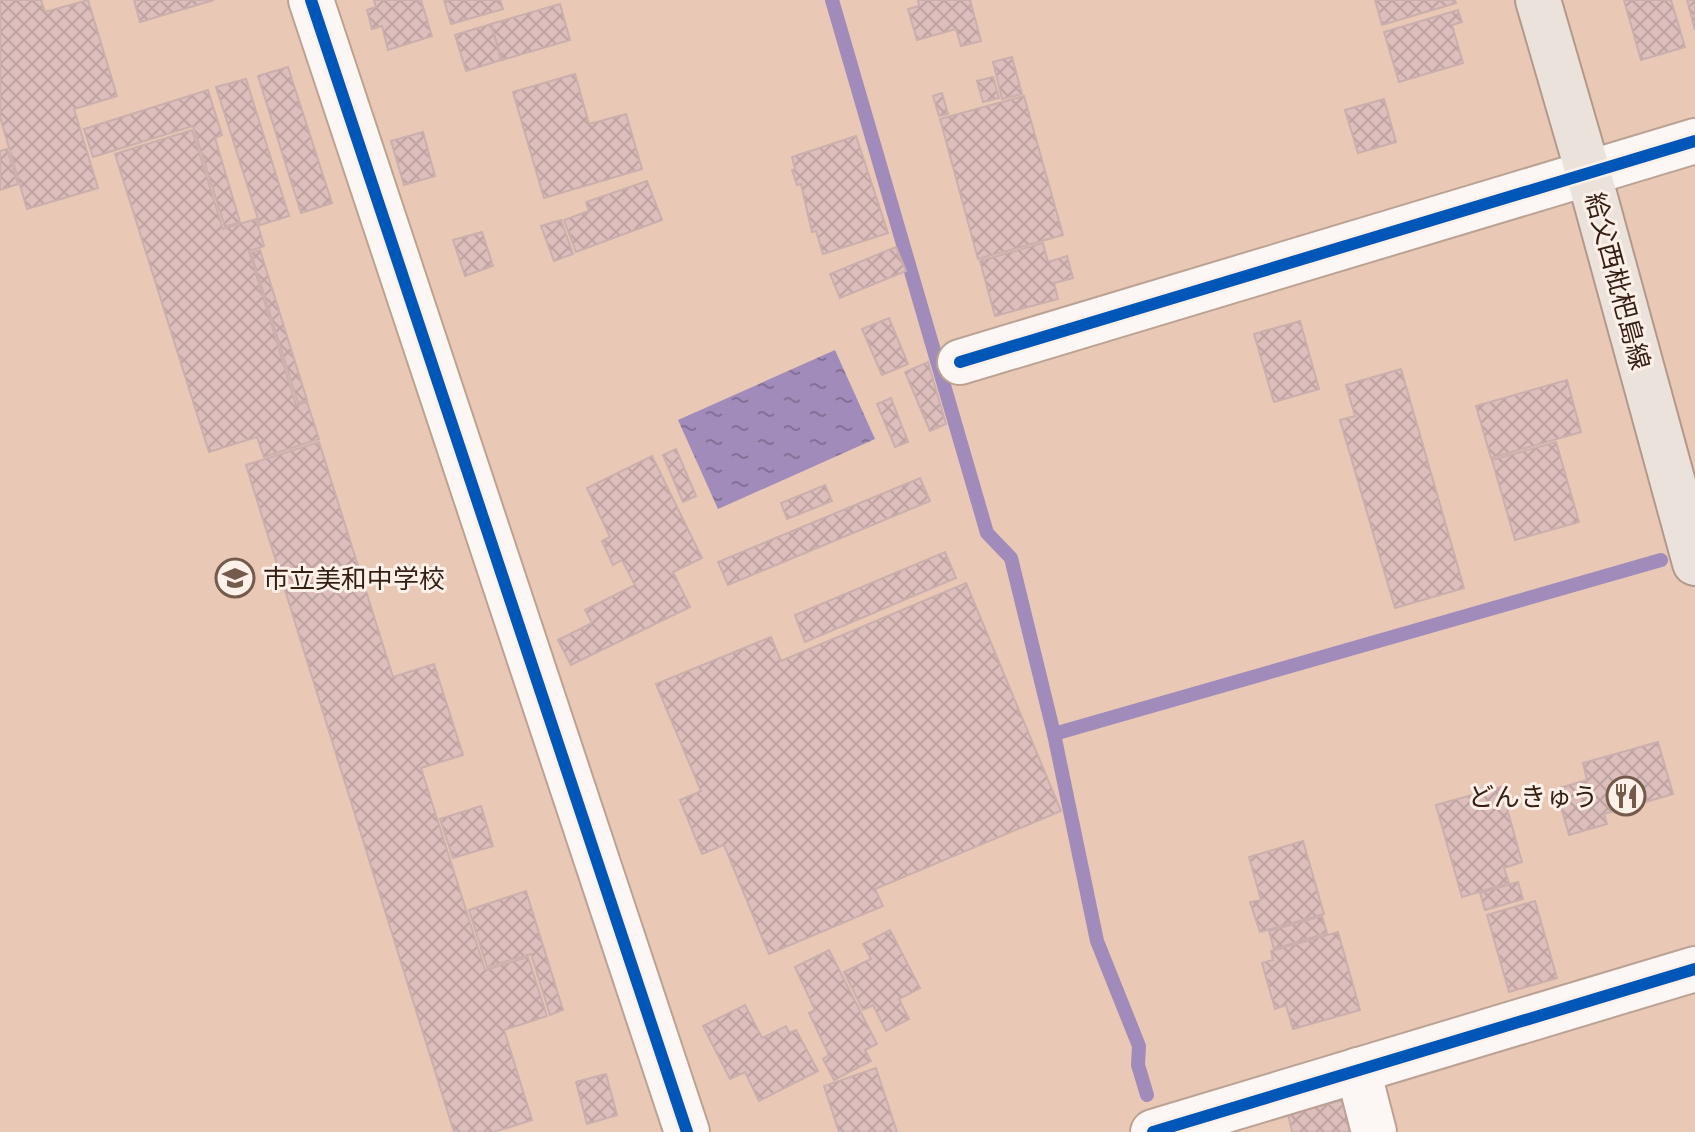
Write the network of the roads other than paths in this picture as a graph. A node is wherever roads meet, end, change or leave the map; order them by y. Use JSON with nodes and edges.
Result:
{"nodes":[{"id":1,"x":311,"y":0,"type":"edge"},
{"id":2,"x":1538,"y":0,"type":"edge"},
{"id":3,"x":1695,"y":141,"type":"edge"},
{"id":4,"x":1588,"y":172,"type":"junction"},
{"id":5,"x":960,"y":362,"type":"dead end"},
{"id":6,"x":1695,"y":563,"type":"edge"},
{"id":7,"x":1695,"y":969,"type":"edge"},
{"id":8,"x":1358,"y":1070,"type":"junction"},
{"id":9,"x":687,"y":1132,"type":"edge"},
{"id":10,"x":1153,"y":1132,"type":"edge"},
{"id":11,"x":1374,"y":1132,"type":"edge"}],
"edges":[{"from":1,"to":9,"type":"street"},
{"from":2,"to":4,"type":"main road","name":"給父西枇杷島線"},
{"from":3,"to":4,"type":"street"},
{"from":4,"to":5,"type":"street"},
{"from":4,"to":6,"type":"main road","name":"給父西枇杷島線"},
{"from":7,"to":8,"type":"street"},
{"from":8,"to":10,"type":"street"},
{"from":8,"to":11,"type":"street"}]}
